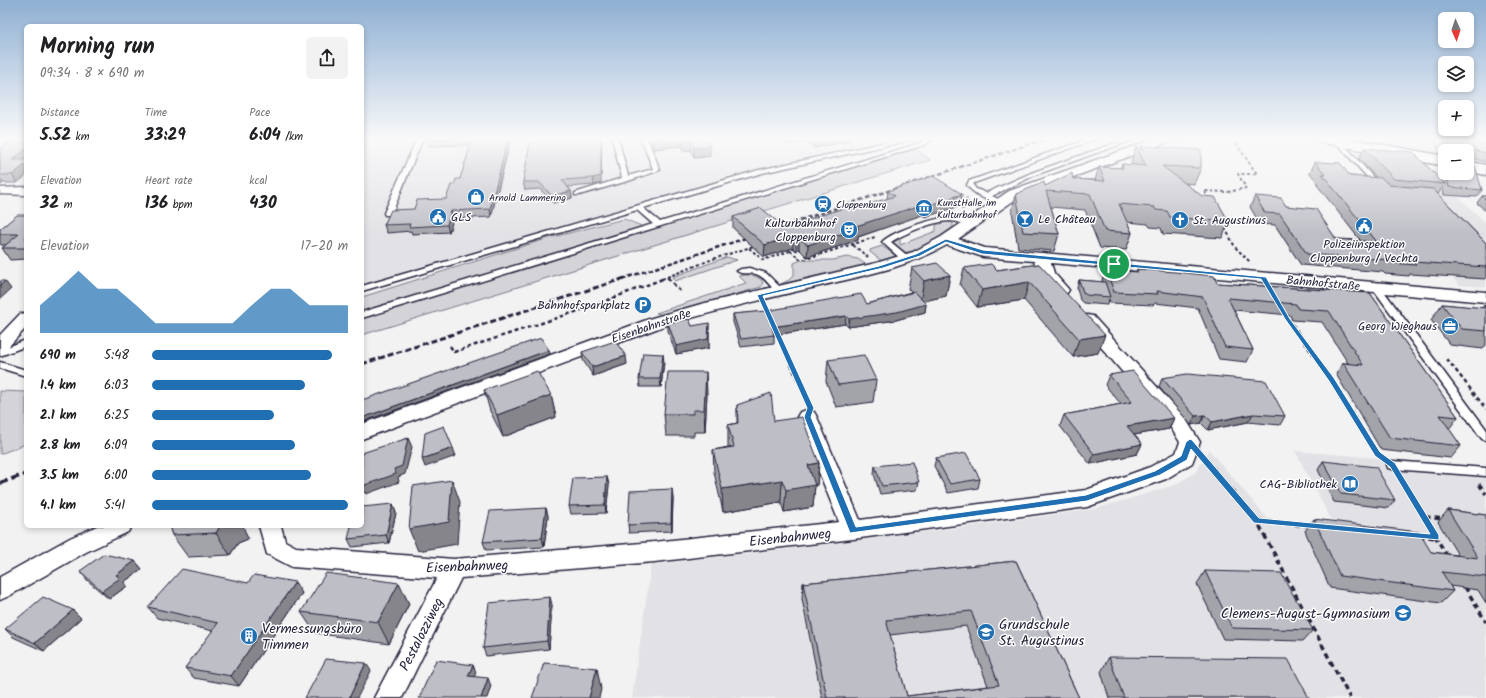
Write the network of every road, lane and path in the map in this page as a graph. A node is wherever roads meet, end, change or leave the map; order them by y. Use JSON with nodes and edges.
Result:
{"nodes":[{"id":1,"x":406,"y":171,"type":"edge"},
{"id":2,"x":623,"y":171,"type":"edge"},
{"id":3,"x":655,"y":171,"type":"edge"},
{"id":4,"x":763,"y":171,"type":"edge"},
{"id":5,"x":834,"y":171,"type":"edge"},
{"id":6,"x":1003,"y":171,"type":"edge"},
{"id":7,"x":1043,"y":171,"type":"edge"},
{"id":8,"x":1073,"y":171,"type":"edge"},
{"id":9,"x":1255,"y":171,"type":"edge"},
{"id":10,"x":1362,"y":171,"type":"edge"},
{"id":11,"x":626,"y":180,"type":"junction"},
{"id":12,"x":3,"y":191,"type":"dead end"},
{"id":13,"x":24,"y":191,"type":"edge"},
{"id":14,"x":1385,"y":193,"type":"edge"},
{"id":15,"x":578,"y":194,"type":"dead end"},
{"id":16,"x":963,"y":194,"type":"edge"},
{"id":17,"x":985,"y":196,"type":"junction"},
{"id":18,"x":1000,"y":202,"type":"junction"},
{"id":19,"x":1211,"y":203,"type":"edge"},
{"id":20,"x":639,"y":208,"type":"junction"},
{"id":21,"x":955,"y":211,"type":"edge"},
{"id":22,"x":388,"y":213,"type":"edge"},
{"id":23,"x":1221,"y":222,"type":"edge"},
{"id":24,"x":969,"y":223,"type":"junction"},
{"id":25,"x":658,"y":224,"type":"junction"},
{"id":26,"x":882,"y":235,"type":"dead end"},
{"id":27,"x":946,"y":240,"type":"junction"},
{"id":28,"x":781,"y":243,"type":"edge"},
{"id":29,"x":756,"y":245,"type":"edge"},
{"id":30,"x":749,"y":248,"type":"junction"},
{"id":31,"x":790,"y":251,"type":"junction"},
{"id":32,"x":1041,"y":257,"type":"junction"},
{"id":33,"x":906,"y":259,"type":"junction"},
{"id":34,"x":1249,"y":261,"type":"dead end"},
{"id":35,"x":740,"y":271,"type":"dead end"},
{"id":36,"x":667,"y":277,"type":"junction"},
{"id":37,"x":364,"y":288,"type":"edge"},
{"id":38,"x":1377,"y":288,"type":"junction"},
{"id":39,"x":680,"y":291,"type":"dead end"},
{"id":40,"x":779,"y":291,"type":"junction"},
{"id":41,"x":1486,"y":297,"type":"edge"},
{"id":42,"x":1284,"y":312,"type":"edge"},
{"id":43,"x":364,"y":314,"type":"edge"},
{"id":44,"x":24,"y":320,"type":"edge"},
{"id":45,"x":774,"y":328,"type":"edge"},
{"id":46,"x":24,"y":344,"type":"edge"},
{"id":47,"x":450,"y":346,"type":"dead end"},
{"id":48,"x":0,"y":348,"type":"edge"},
{"id":49,"x":0,"y":353,"type":"edge"},
{"id":50,"x":0,"y":365,"type":"edge"},
{"id":51,"x":24,"y":372,"type":"edge"},
{"id":52,"x":807,"y":417,"type":"joint"},
{"id":53,"x":364,"y":431,"type":"edge"},
{"id":54,"x":1486,"y":436,"type":"edge"},
{"id":55,"x":1190,"y":442,"type":"junction"},
{"id":56,"x":1392,"y":465,"type":"junction"},
{"id":57,"x":1486,"y":472,"type":"edge"},
{"id":58,"x":1425,"y":517,"type":"junction"},
{"id":59,"x":1448,"y":520,"type":"dead end"},
{"id":60,"x":1257,"y":521,"type":"junction"},
{"id":61,"x":1319,"y":526,"type":"edge"},
{"id":62,"x":116,"y":528,"type":"edge"},
{"id":63,"x":270,"y":528,"type":"edge"},
{"id":64,"x":853,"y":530,"type":"junction"},
{"id":65,"x":1413,"y":535,"type":"edge"},
{"id":66,"x":1436,"y":538,"type":"junction"},
{"id":67,"x":1448,"y":557,"type":"edge"},
{"id":68,"x":454,"y":569,"type":"junction"},
{"id":69,"x":1463,"y":583,"type":"edge"},
{"id":70,"x":0,"y":589,"type":"edge"},
{"id":71,"x":1486,"y":622,"type":"edge"},
{"id":72,"x":388,"y":698,"type":"edge"},
{"id":73,"x":1350,"y":698,"type":"edge"}],
"edges":[{"from":1,"to":22,"type":"lane"},
{"from":2,"to":11,"type":"lane"},
{"from":3,"to":11,"type":"lane"},
{"from":4,"to":20,"type":"lane"},
{"from":5,"to":25,"type":"lane"},
{"from":6,"to":17,"type":"lane"},
{"from":7,"to":17,"type":"lane"},
{"from":8,"to":18,"type":"street","name":"Eisenbahnstraße"},
{"from":9,"to":19,"type":"path"},
{"from":10,"to":14,"type":"lane"},
{"from":11,"to":15,"type":"lane"},
{"from":12,"to":13,"type":"street"},
{"from":16,"to":21,"type":"path"},
{"from":17,"to":18,"type":"lane"},
{"from":18,"to":24,"type":"street","name":"Eisenbahnstraße"},
{"from":20,"to":25,"type":"lane"},
{"from":20,"to":37,"type":"lane"},
{"from":23,"to":34,"type":"path"},
{"from":24,"to":27,"type":"street","name":"Eisenbahnstraße"},
{"from":24,"to":33,"type":"lane"},
{"from":25,"to":43,"type":"lane"},
{"from":26,"to":31,"type":"path"},
{"from":27,"to":32,"type":"street","name":"Bahnhofstraße"},
{"from":27,"to":33,"type":"street","name":"Eisenbahnstraße"},
{"from":28,"to":31,"type":"path"},
{"from":29,"to":30,"type":"path"},
{"from":30,"to":31,"type":"path"},
{"from":30,"to":36,"type":"path"},
{"from":32,"to":38,"type":"street","name":"Bahnhofstraße"},
{"from":32,"to":55,"type":"street"},
{"from":33,"to":40,"type":"street","name":"Eisenbahnstraße"},
{"from":35,"to":40,"type":"lane"},
{"from":36,"to":39,"type":"path"},
{"from":36,"to":47,"type":"path"},
{"from":38,"to":41,"type":"street","name":"Bahnhofstraße"},
{"from":38,"to":54,"type":"lane"},
{"from":40,"to":53,"type":"street","name":"Eisenbahnstraße"},
{"from":42,"to":56,"type":"path"},
{"from":44,"to":48,"type":"street"},
{"from":45,"to":52,"type":"path"},
{"from":46,"to":49,"type":"lane"},
{"from":50,"to":51,"type":"lane"},
{"from":52,"to":64,"type":"street"},
{"from":55,"to":60,"type":"path"},
{"from":55,"to":64,"type":"street","name":"Eisenbahnweg"},
{"from":56,"to":57,"type":"lane"},
{"from":56,"to":58,"type":"path"},
{"from":58,"to":59,"type":"path"},
{"from":58,"to":66,"type":"path"},
{"from":60,"to":61,"type":"path"},
{"from":60,"to":73,"type":"path"},
{"from":62,"to":70,"type":"street"},
{"from":63,"to":68,"type":"street","name":"Eisenbahnweg"},
{"from":64,"to":68,"type":"street","name":"Eisenbahnweg"},
{"from":65,"to":66,"type":"path"},
{"from":66,"to":67,"type":"path"},
{"from":68,"to":72,"type":"street","name":"Pestalozziweg"},
{"from":69,"to":71,"type":"path"}]}
